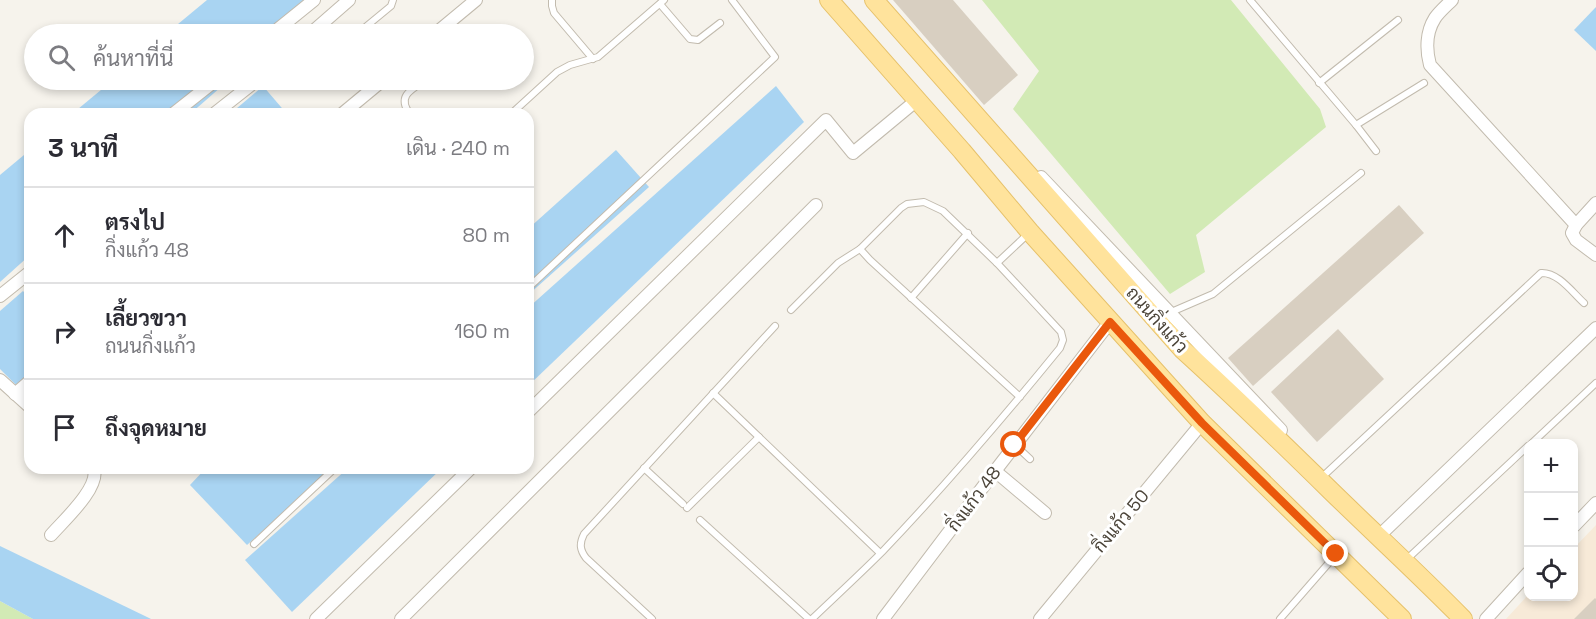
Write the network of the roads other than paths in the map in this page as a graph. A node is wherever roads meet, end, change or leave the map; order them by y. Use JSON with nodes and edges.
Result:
{"nodes":[{"id":1,"x":314,"y":0,"type":"edge"},
{"id":2,"x":349,"y":0,"type":"edge"},
{"id":3,"x":393,"y":0,"type":"edge"},
{"id":4,"x":476,"y":0,"type":"edge"},
{"id":5,"x":552,"y":0,"type":"edge"},
{"id":6,"x":732,"y":0,"type":"edge"},
{"id":7,"x":829,"y":0,"type":"edge"},
{"id":8,"x":875,"y":0,"type":"edge"},
{"id":9,"x":1250,"y":0,"type":"edge"},
{"id":10,"x":1452,"y":0,"type":"edge"},
{"id":11,"x":662,"y":2,"type":"edge"},
{"id":12,"x":1398,"y":20,"type":"dead end"},
{"id":13,"x":720,"y":23,"type":"dead end"},
{"id":14,"x":284,"y":24,"type":"edge"},
{"id":15,"x":321,"y":24,"type":"edge"},
{"id":16,"x":369,"y":24,"type":"edge"},
{"id":17,"x":447,"y":24,"type":"edge"},
{"id":18,"x":593,"y":60,"type":"junction"},
{"id":19,"x":1319,"y":83,"type":"junction"},
{"id":20,"x":1424,"y":83,"type":"dead end"},
{"id":21,"x":203,"y":90,"type":"edge"},
{"id":22,"x":244,"y":90,"type":"edge"},
{"id":23,"x":371,"y":90,"type":"edge"},
{"id":24,"x":412,"y":90,"type":"edge"},
{"id":25,"x":916,"y":100,"type":"junction"},
{"id":26,"x":181,"y":108,"type":"edge"},
{"id":27,"x":221,"y":108,"type":"edge"},
{"id":28,"x":349,"y":108,"type":"edge"},
{"id":29,"x":406,"y":108,"type":"edge"},
{"id":30,"x":518,"y":108,"type":"edge"},
{"id":31,"x":1356,"y":125,"type":"junction"},
{"id":32,"x":1376,"y":151,"type":"dead end"},
{"id":33,"x":1361,"y":173,"type":"dead end"},
{"id":34,"x":1596,"y":203,"type":"edge"},
{"id":35,"x":816,"y":205,"type":"dead end"},
{"id":36,"x":1576,"y":225,"type":"junction"},
{"id":37,"x":1030,"y":232,"type":"junction"},
{"id":38,"x":968,"y":233,"type":"junction"},
{"id":39,"x":860,"y":249,"type":"junction"},
{"id":40,"x":1596,"y":255,"type":"edge"},
{"id":41,"x":997,"y":263,"type":"junction"},
{"id":42,"x":24,"y":277,"type":"edge"},
{"id":43,"x":534,"y":282,"type":"edge"},
{"id":44,"x":0,"y":296,"type":"edge"},
{"id":45,"x":911,"y":298,"type":"junction"},
{"id":46,"x":1584,"y":303,"type":"dead end"},
{"id":47,"x":791,"y":310,"type":"dead end"},
{"id":48,"x":1162,"y":316,"type":"junction"},
{"id":49,"x":1110,"y":322,"type":"junction"},
{"id":50,"x":775,"y":326,"type":"dead end"},
{"id":51,"x":1596,"y":328,"type":"edge"},
{"id":52,"x":0,"y":380,"type":"edge"},
{"id":53,"x":1596,"y":383,"type":"edge"},
{"id":54,"x":24,"y":386,"type":"edge"},
{"id":55,"x":713,"y":393,"type":"junction"},
{"id":56,"x":15,"y":394,"type":"junction"},
{"id":57,"x":1020,"y":397,"type":"junction"},
{"id":58,"x":24,"y":402,"type":"edge"},
{"id":59,"x":534,"y":406,"type":"edge"},
{"id":60,"x":1202,"y":423,"type":"junction"},
{"id":61,"x":759,"y":437,"type":"junction"},
{"id":62,"x":1536,"y":439,"type":"edge"},
{"id":63,"x":1014,"y":445,"type":"junction"},
{"id":64,"x":1524,"y":451,"type":"edge"},
{"id":65,"x":1030,"y":459,"type":"dead end"},
{"id":66,"x":644,"y":468,"type":"junction"},
{"id":67,"x":995,"y":471,"type":"junction"},
{"id":68,"x":96,"y":474,"type":"edge"},
{"id":69,"x":329,"y":474,"type":"edge"},
{"id":70,"x":465,"y":474,"type":"edge"},
{"id":71,"x":1321,"y":477,"type":"junction"},
{"id":72,"x":1596,"y":503,"type":"edge"},
{"id":73,"x":1045,"y":513,"type":"dead end"},
{"id":74,"x":700,"y":520,"type":"dead end"},
{"id":75,"x":1578,"y":522,"type":"edge"},
{"id":76,"x":51,"y":536,"type":"dead end"},
{"id":77,"x":1378,"y":536,"type":"junction"},
{"id":78,"x":254,"y":544,"type":"dead end"},
{"id":79,"x":880,"y":554,"type":"junction"},
{"id":80,"x":1336,"y":554,"type":"junction"},
{"id":81,"x":1405,"y":561,"type":"junction"},
{"id":82,"x":1524,"y":577,"type":"edge"},
{"id":83,"x":316,"y":619,"type":"edge"},
{"id":84,"x":401,"y":619,"type":"edge"},
{"id":85,"x":652,"y":619,"type":"edge"},
{"id":86,"x":811,"y":619,"type":"edge"},
{"id":87,"x":883,"y":619,"type":"edge"},
{"id":88,"x":1040,"y":619,"type":"edge"},
{"id":89,"x":1280,"y":619,"type":"edge"},
{"id":90,"x":1402,"y":619,"type":"edge"},
{"id":91,"x":1463,"y":619,"type":"edge"},
{"id":92,"x":1486,"y":619,"type":"edge"}],
"edges":[{"from":1,"to":14,"type":"street"},
{"from":2,"to":15,"type":"street"},
{"from":3,"to":16,"type":"lane"},
{"from":4,"to":17,"type":"street"},
{"from":5,"to":18,"type":"lane"},
{"from":6,"to":43,"type":"lane"},
{"from":7,"to":25,"type":"main road","name":"ถนนกิ่งแก้ว"},
{"from":8,"to":48,"type":"main road","name":"ถนนกิ่งแก้ว"},
{"from":9,"to":19,"type":"lane"},
{"from":10,"to":36,"type":"street"},
{"from":11,"to":13,"type":"lane"},
{"from":11,"to":18,"type":"lane"},
{"from":12,"to":19,"type":"lane"},
{"from":18,"to":30,"type":"lane"},
{"from":19,"to":31,"type":"lane"},
{"from":20,"to":31,"type":"lane"},
{"from":21,"to":26,"type":"street"},
{"from":22,"to":27,"type":"street"},
{"from":23,"to":28,"type":"street"},
{"from":24,"to":29,"type":"lane"},
{"from":25,"to":37,"type":"main road","name":"ถนนกิ่งแก้ว"},
{"from":25,"to":59,"type":"street"},
{"from":31,"to":32,"type":"lane"},
{"from":33,"to":48,"type":"lane"},
{"from":34,"to":36,"type":"street"},
{"from":35,"to":84,"type":"street"},
{"from":36,"to":40,"type":"street"},
{"from":37,"to":41,"type":"lane"},
{"from":37,"to":49,"type":"main road","name":"ถนนกิ่งแก้ว"},
{"from":38,"to":39,"type":"lane"},
{"from":38,"to":41,"type":"lane"},
{"from":38,"to":45,"type":"lane"},
{"from":39,"to":45,"type":"lane"},
{"from":39,"to":47,"type":"lane"},
{"from":41,"to":57,"type":"lane"},
{"from":42,"to":44,"type":"street"},
{"from":45,"to":57,"type":"lane"},
{"from":46,"to":71,"type":"lane"},
{"from":48,"to":71,"type":"main road","name":"ถนนกิ่งแก้ว"},
{"from":49,"to":60,"type":"main road","name":"ถนนกิ่งแก้ว"},
{"from":49,"to":63,"type":"street","name":"กิ่งแก้ว 48"},
{"from":50,"to":55,"type":"lane"},
{"from":51,"to":77,"type":"street"},
{"from":52,"to":56,"type":"street"},
{"from":53,"to":62,"type":"lane"},
{"from":54,"to":56,"type":"street"},
{"from":55,"to":61,"type":"lane"},
{"from":55,"to":66,"type":"lane"},
{"from":56,"to":58,"type":"street"},
{"from":57,"to":79,"type":"lane"},
{"from":60,"to":80,"type":"main road","name":"ถนนกิ่งแก้ว"},
{"from":60,"to":88,"type":"street","name":"กิ่งแก้ว 50"},
{"from":61,"to":66,"type":"lane"},
{"from":61,"to":79,"type":"lane"},
{"from":63,"to":65,"type":"lane"},
{"from":63,"to":67,"type":"street","name":"กิ่งแก้ว 48"},
{"from":64,"to":81,"type":"lane"},
{"from":66,"to":85,"type":"lane"},
{"from":67,"to":73,"type":"street"},
{"from":67,"to":87,"type":"street","name":"กิ่งแก้ว 48"},
{"from":68,"to":76,"type":"street"},
{"from":69,"to":78,"type":"lane"},
{"from":70,"to":83,"type":"street"},
{"from":71,"to":77,"type":"main road","name":"ถนนกิ่งแก้ว"},
{"from":72,"to":75,"type":"street"},
{"from":74,"to":86,"type":"lane"},
{"from":77,"to":81,"type":"main road","name":"ถนนกิ่งแก้ว"},
{"from":79,"to":86,"type":"lane"},
{"from":80,"to":89,"type":"lane"},
{"from":80,"to":90,"type":"main road","name":"ถนนกิ่งแก้ว"},
{"from":81,"to":91,"type":"main road","name":"ถนนกิ่งแก้ว"},
{"from":82,"to":92,"type":"street"}]}
